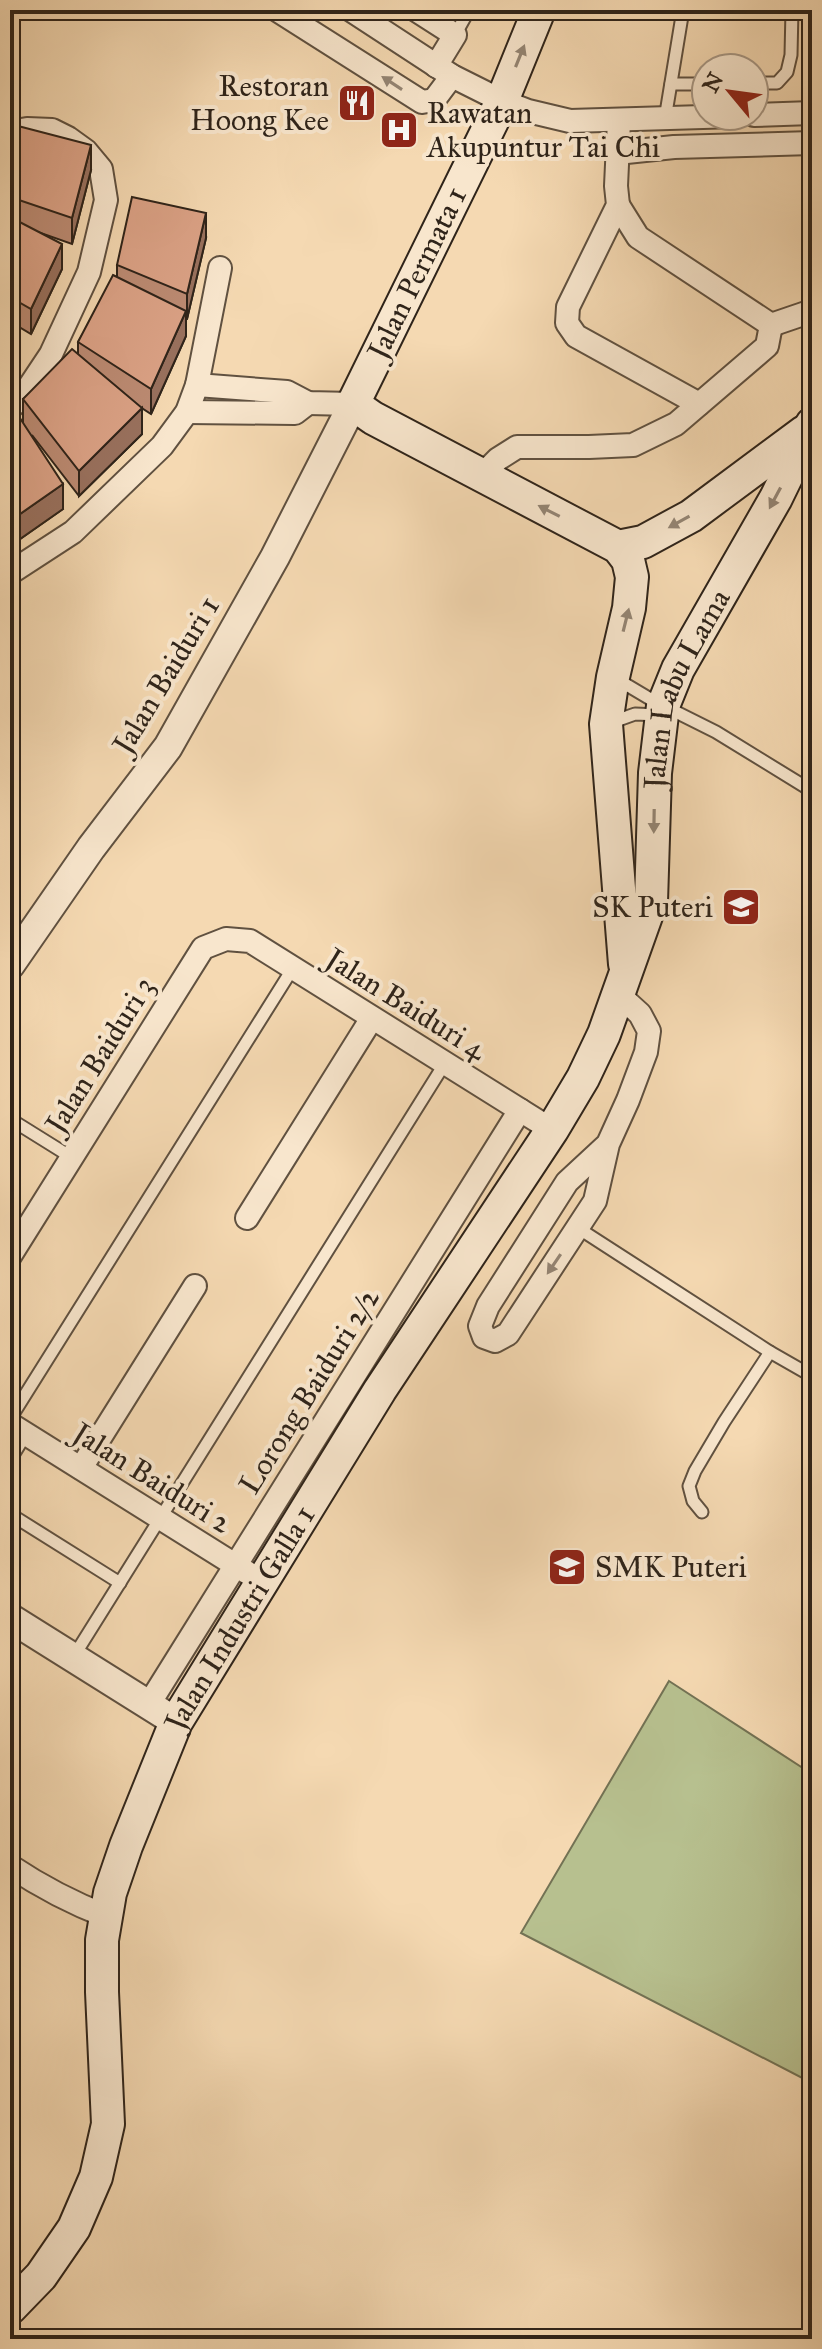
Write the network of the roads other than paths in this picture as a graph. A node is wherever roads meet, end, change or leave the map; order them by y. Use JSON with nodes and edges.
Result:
{"nodes":[{"id":1,"x":277,"y":10,"type":"edge"},
{"id":2,"x":351,"y":10,"type":"edge"},
{"id":3,"x":416,"y":10,"type":"edge"},
{"id":4,"x":469,"y":10,"type":"edge"},
{"id":5,"x":539,"y":10,"type":"edge"},
{"id":6,"x":683,"y":10,"type":"edge"},
{"id":7,"x":792,"y":10,"type":"edge"},
{"id":8,"x":455,"y":35,"type":"junction"},
{"id":9,"x":444,"y":71,"type":"junction"},
{"id":10,"x":770,"y":83,"type":"edge"},
{"id":11,"x":671,"y":84,"type":"junction"},
{"id":12,"x":690,"y":84,"type":"edge"},
{"id":13,"x":502,"y":101,"type":"junction"},
{"id":14,"x":812,"y":113,"type":"edge"},
{"id":15,"x":770,"y":114,"type":"edge"},
{"id":16,"x":690,"y":118,"type":"edge"},
{"id":17,"x":665,"y":119,"type":"junction"},
{"id":18,"x":619,"y":121,"type":"junction"},
{"id":19,"x":10,"y":132,"type":"edge"},
{"id":20,"x":812,"y":143,"type":"edge"},
{"id":21,"x":617,"y":153,"type":"junction"},
{"id":22,"x":618,"y":205,"type":"junction"},
{"id":23,"x":220,"y":268,"type":"dead end"},
{"id":24,"x":812,"y":311,"type":"edge"},
{"id":25,"x":771,"y":325,"type":"junction"},
{"id":26,"x":197,"y":385,"type":"junction"},
{"id":27,"x":308,"y":403,"type":"junction"},
{"id":28,"x":353,"y":404,"type":"junction"},
{"id":29,"x":699,"y":404,"type":"junction"},
{"id":30,"x":10,"y":408,"type":"edge"},
{"id":31,"x":187,"y":412,"type":"junction"},
{"id":32,"x":811,"y":426,"type":"edge"},
{"id":33,"x":481,"y":476,"type":"junction"},
{"id":34,"x":618,"y":547,"type":"junction"},
{"id":35,"x":10,"y":573,"type":"edge"},
{"id":36,"x":613,"y":677,"type":"junction"},
{"id":37,"x":671,"y":713,"type":"junction"},
{"id":38,"x":606,"y":724,"type":"junction"},
{"id":39,"x":812,"y":791,"type":"edge"},
{"id":40,"x":226,"y":939,"type":"joint"},
{"id":41,"x":10,"y":965,"type":"edge"},
{"id":42,"x":293,"y":968,"type":"junction"},
{"id":43,"x":622,"y":984,"type":"junction"},
{"id":44,"x":372,"y":1018,"type":"junction"},
{"id":45,"x":445,"y":1063,"type":"junction"},
{"id":46,"x":520,"y":1110,"type":"junction"},
{"id":47,"x":10,"y":1119,"type":"edge"},
{"id":48,"x":552,"y":1130,"type":"junction"},
{"id":49,"x":608,"y":1144,"type":"junction"},
{"id":50,"x":71,"y":1157,"type":"junction"},
{"id":51,"x":247,"y":1218,"type":"dead end"},
{"id":52,"x":578,"y":1228,"type":"junction"},
{"id":53,"x":10,"y":1256,"type":"edge"},
{"id":54,"x":195,"y":1286,"type":"dead end"},
{"id":55,"x":770,"y":1352,"type":"junction"},
{"id":56,"x":812,"y":1376,"type":"edge"},
{"id":57,"x":15,"y":1426,"type":"edge"},
{"id":58,"x":10,"y":1460,"type":"edge"},
{"id":59,"x":81,"y":1468,"type":"junction"},
{"id":60,"x":702,"y":1512,"type":"dead end"},
{"id":61,"x":10,"y":1514,"type":"edge"},
{"id":62,"x":160,"y":1518,"type":"junction"},
{"id":63,"x":249,"y":1574,"type":"junction"},
{"id":64,"x":120,"y":1583,"type":"junction"},
{"id":65,"x":10,"y":1618,"type":"edge"},
{"id":66,"x":73,"y":1657,"type":"junction"},
{"id":67,"x":149,"y":1704,"type":"junction"},
{"id":68,"x":176,"y":1722,"type":"junction"},
{"id":69,"x":10,"y":1866,"type":"edge"},
{"id":70,"x":106,"y":1916,"type":"junction"},
{"id":71,"x":10,"y":2308,"type":"edge"}],
"edges":[{"from":9,"to":1,"type":"street","one_way":true},
{"from":2,"to":9,"type":"street"},
{"from":3,"to":8,"type":"street"},
{"from":4,"to":8,"type":"lane"},
{"from":13,"to":5,"type":"main road","name":"Jalan Permata 1","one_way":true},
{"from":6,"to":11,"type":"lane"},
{"from":7,"to":10,"type":"lane"},
{"from":8,"to":9,"type":"street"},
{"from":9,"to":13,"type":"street"},
{"from":11,"to":12,"type":"lane"},
{"from":11,"to":17,"type":"lane"},
{"from":13,"to":18,"type":"street"},
{"from":13,"to":28,"type":"main road","name":"Jalan Permata 1"},
{"from":14,"to":15,"type":"street"},
{"from":16,"to":17,"type":"street"},
{"from":17,"to":18,"type":"street"},
{"from":18,"to":21,"type":"street"},
{"from":19,"to":30,"type":"street"},
{"from":20,"to":21,"type":"street"},
{"from":21,"to":22,"type":"street"},
{"from":22,"to":25,"type":"street"},
{"from":22,"to":29,"type":"street"},
{"from":23,"to":26,"type":"street"},
{"from":24,"to":25,"type":"street"},
{"from":25,"to":29,"type":"street"},
{"from":26,"to":27,"type":"street"},
{"from":26,"to":31,"type":"street"},
{"from":27,"to":28,"type":"street"},
{"from":27,"to":31,"type":"street"},
{"from":28,"to":33,"type":"main road"},
{"from":28,"to":41,"type":"street","name":"Jalan Baiduri 1"},
{"from":29,"to":33,"type":"street"},
{"from":31,"to":35,"type":"street"},
{"from":32,"to":34,"type":"main road","one_way":true},
{"from":32,"to":37,"type":"main road","name":"Jalan Labu Lama","one_way":true},
{"from":34,"to":33,"type":"main road","one_way":true},
{"from":36,"to":34,"type":"main road","one_way":true},
{"from":36,"to":37,"type":"lane"},
{"from":36,"to":38,"type":"main road"},
{"from":37,"to":38,"type":"lane"},
{"from":37,"to":39,"type":"lane"},
{"from":37,"to":43,"type":"main road","name":"Jalan Labu Lama","one_way":true},
{"from":38,"to":43,"type":"main road"},
{"from":40,"to":42,"type":"street","name":"Jalan Baiduri 4"},
{"from":40,"to":50,"type":"street","name":"Jalan Baiduri 3"},
{"from":42,"to":44,"type":"street","name":"Jalan Baiduri 4"},
{"from":42,"to":57,"type":"lane"},
{"from":43,"to":48,"type":"main road","name":"Jalan Industri Galla 1"},
{"from":43,"to":49,"type":"street"},
{"from":44,"to":45,"type":"street","name":"Jalan Baiduri 4"},
{"from":44,"to":51,"type":"street"},
{"from":45,"to":46,"type":"street","name":"Jalan Baiduri 4"},
{"from":45,"to":62,"type":"lane"},
{"from":46,"to":48,"type":"street","name":"Jalan Baiduri 4"},
{"from":46,"to":63,"type":"street","name":"Lorong Baiduri 2/2"},
{"from":47,"to":50,"type":"lane"},
{"from":48,"to":63,"type":"main road","name":"Jalan Industri Galla 1"},
{"from":49,"to":52,"type":"street"},
{"from":52,"to":49,"type":"street","one_way":true},
{"from":50,"to":53,"type":"street","name":"Jalan Baiduri 3"},
{"from":52,"to":55,"type":"lane"},
{"from":54,"to":59,"type":"street"},
{"from":55,"to":56,"type":"lane"},
{"from":55,"to":60,"type":"lane"},
{"from":57,"to":58,"type":"lane"},
{"from":57,"to":59,"type":"street","name":"Jalan Baiduri 2"},
{"from":59,"to":62,"type":"street","name":"Jalan Baiduri 2"},
{"from":61,"to":64,"type":"lane"},
{"from":62,"to":63,"type":"street","name":"Jalan Baiduri 2"},
{"from":62,"to":64,"type":"lane"},
{"from":63,"to":67,"type":"street","name":"Lorong Baiduri 2/2"},
{"from":63,"to":68,"type":"main road","name":"Jalan Industri Galla 1"},
{"from":64,"to":66,"type":"lane"},
{"from":65,"to":66,"type":"street"},
{"from":66,"to":67,"type":"street"},
{"from":67,"to":68,"type":"street"},
{"from":68,"to":70,"type":"main road","name":"Jalan Industri Galla 1"},
{"from":69,"to":70,"type":"street"},
{"from":70,"to":71,"type":"main road","name":"Jalan Industri Galla 1"}]}
